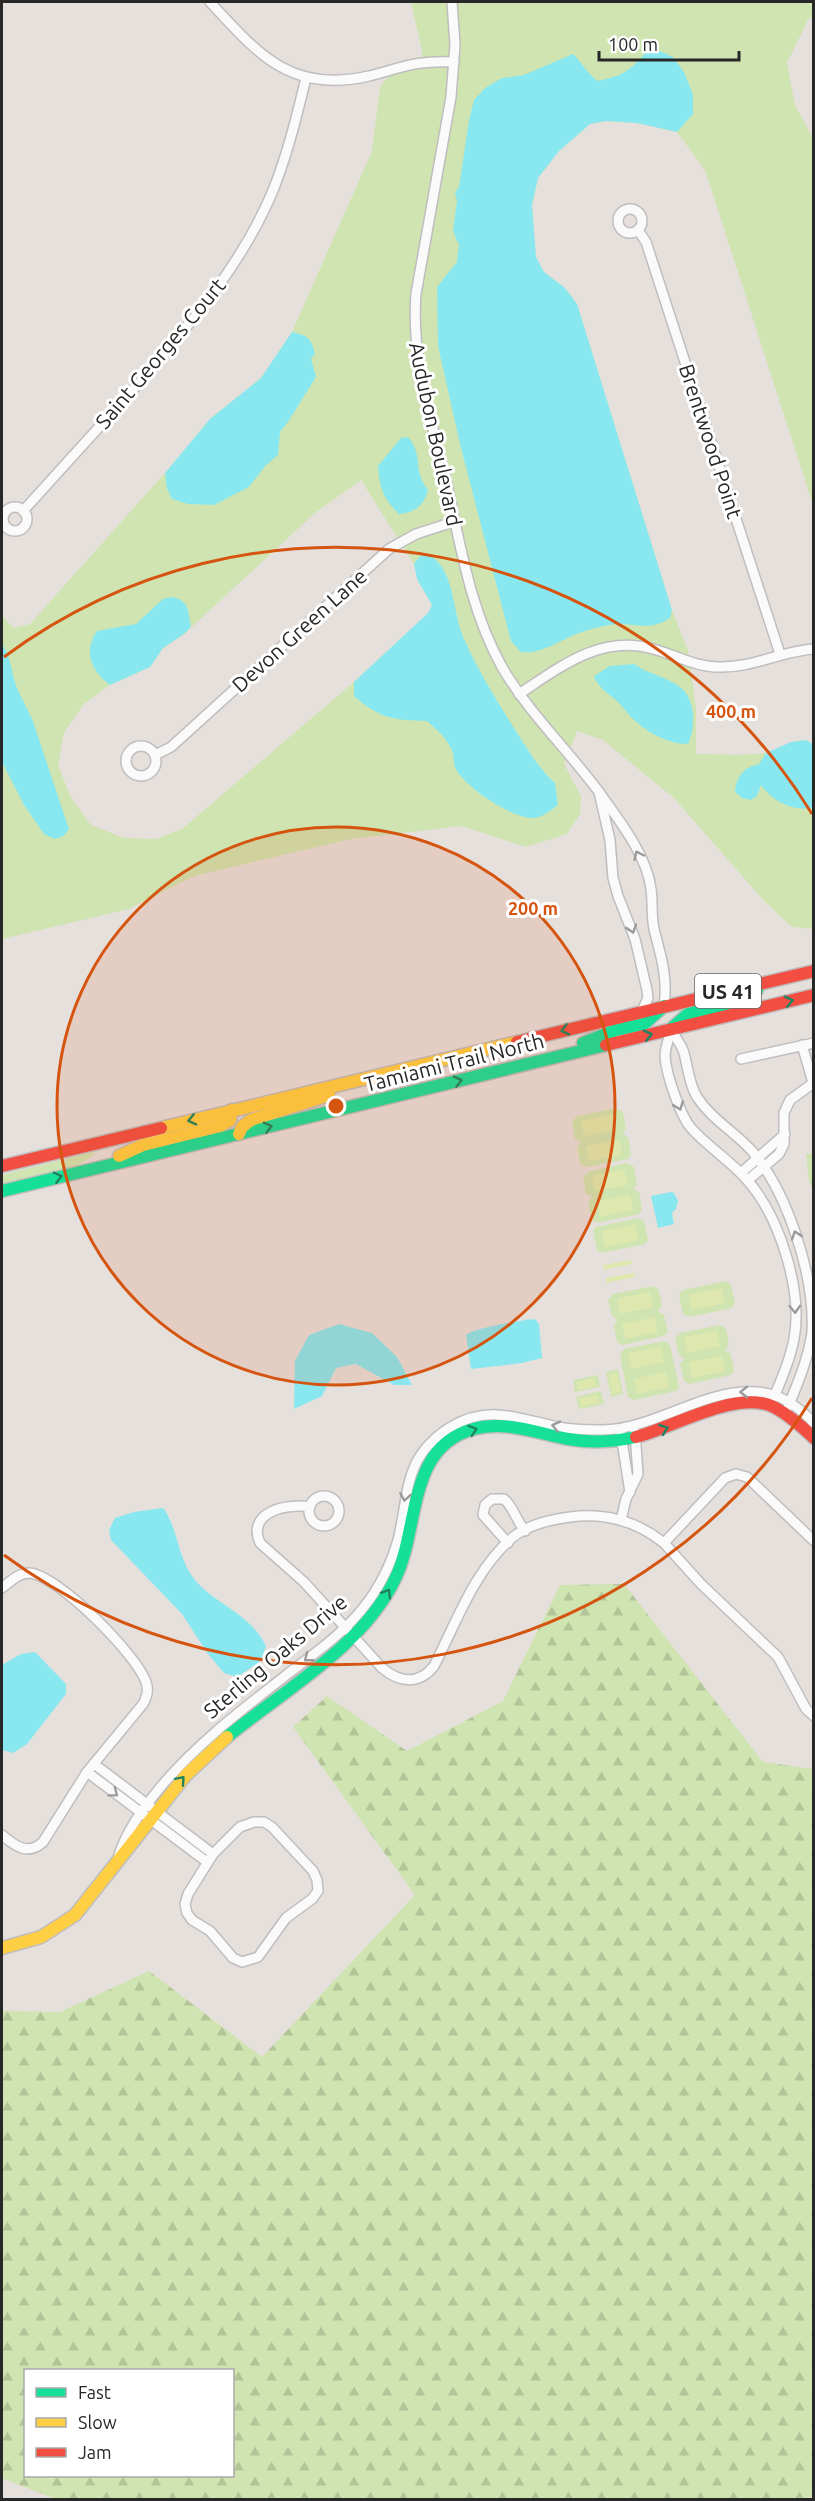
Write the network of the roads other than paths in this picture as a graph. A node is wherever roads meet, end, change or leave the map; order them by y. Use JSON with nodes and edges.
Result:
{"nodes":[{"id":1,"x":210,"y":2,"type":"edge"},
{"id":2,"x":452,"y":2,"type":"edge"},
{"id":3,"x":454,"y":62,"type":"junction"},
{"id":4,"x":306,"y":78,"type":"junction"},
{"id":5,"x":638,"y":230,"type":"dead end"},
{"id":6,"x":23,"y":511,"type":"dead end"},
{"id":7,"x":453,"y":522,"type":"junction"},
{"id":8,"x":813,"y":649,"type":"edge"},
{"id":9,"x":780,"y":654,"type":"junction"},
{"id":10,"x":519,"y":694,"type":"junction"},
{"id":11,"x":155,"y":755,"type":"dead end"},
{"id":12,"x":599,"y":792,"type":"junction"},
{"id":13,"x":813,"y":970,"type":"edge"},
{"id":14,"x":787,"y":977,"type":"junction"},
{"id":15,"x":813,"y":995,"type":"edge"},
{"id":16,"x":664,"y":1006,"type":"junction"},
{"id":17,"x":642,"y":1011,"type":"junction"},
{"id":18,"x":671,"y":1030,"type":"junction"},
{"id":19,"x":813,"y":1043,"type":"edge"},
{"id":20,"x":802,"y":1045,"type":"junction"},
{"id":21,"x":741,"y":1059,"type":"dead end"},
{"id":22,"x":537,"y":1062,"type":"junction"},
{"id":23,"x":375,"y":1076,"type":"junction"},
{"id":24,"x":813,"y":1085,"type":"edge"},
{"id":25,"x":232,"y":1110,"type":"junction"},
{"id":26,"x":239,"y":1134,"type":"junction"},
{"id":27,"x":785,"y":1134,"type":"junction"},
{"id":28,"x":757,"y":1158,"type":"junction"},
{"id":29,"x":2,"y":1166,"type":"edge"},
{"id":30,"x":765,"y":1167,"type":"junction"},
{"id":31,"x":93,"y":1168,"type":"junction"},
{"id":32,"x":744,"y":1176,"type":"junction"},
{"id":33,"x":2,"y":1191,"type":"edge"},
{"id":34,"x":772,"y":1400,"type":"junction"},
{"id":35,"x":788,"y":1408,"type":"junction"},
{"id":36,"x":813,"y":1423,"type":"edge"},
{"id":37,"x":635,"y":1432,"type":"junction"},
{"id":38,"x":621,"y":1434,"type":"junction"},
{"id":39,"x":813,"y":1438,"type":"edge"},
{"id":40,"x":630,"y":1492,"type":"junction"},
{"id":41,"x":310,"y":1508,"type":"dead end"},
{"id":42,"x":621,"y":1520,"type":"junction"},
{"id":43,"x":525,"y":1531,"type":"junction"},
{"id":44,"x":813,"y":1541,"type":"edge"},
{"id":45,"x":508,"y":1543,"type":"junction"},
{"id":46,"x":664,"y":1543,"type":"junction"},
{"id":47,"x":2,"y":1588,"type":"edge"},
{"id":48,"x":348,"y":1631,"type":"junction"},
{"id":49,"x":813,"y":1716,"type":"edge"},
{"id":50,"x":94,"y":1764,"type":"junction"},
{"id":51,"x":87,"y":1772,"type":"junction"},
{"id":52,"x":149,"y":1812,"type":"junction"},
{"id":53,"x":2,"y":1835,"type":"edge"},
{"id":54,"x":210,"y":1858,"type":"junction"},
{"id":55,"x":2,"y":1948,"type":"edge"}],
"edges":[{"from":1,"to":4,"type":"street"},
{"from":2,"to":3,"type":"street","name":"Audubon Boulevard"},
{"from":3,"to":4,"type":"street"},
{"from":3,"to":7,"type":"street","name":"Audubon Boulevard"},
{"from":4,"to":6,"type":"street","name":"Saint Georges Court"},
{"from":5,"to":9,"type":"street","name":"Brentwood Point"},
{"from":7,"to":10,"type":"street","name":"Audubon Boulevard"},
{"from":7,"to":11,"type":"street","name":"Devon Green Lane"},
{"from":8,"to":9,"type":"street"},
{"from":9,"to":10,"type":"street"},
{"from":10,"to":12,"type":"street","name":"Audubon Boulevard"},
{"from":16,"to":12,"type":"street","name":"Audubon Boulevard","one_way":true},
{"from":12,"to":17,"type":"street","name":"Audubon Boulevard","one_way":true},
{"from":13,"to":14,"type":"main road","number":"US 41"},
{"from":14,"to":16,"type":"main road","number":"US 41"},
{"from":14,"to":18,"type":"main road"},
{"from":18,"to":15,"type":"main road","number":"US 41","one_way":true},
{"from":16,"to":17,"type":"main road","number":"US 41"},
{"from":16,"to":22,"type":"main road"},
{"from":17,"to":23,"type":"main road","name":"Tamiami Trail North","number":"US 41","one_way":true},
{"from":22,"to":18,"type":"main road","name":"Tamiami Trail North","number":"US 41","one_way":true},
{"from":18,"to":28,"type":"street"},
{"from":18,"to":32,"type":"street","one_way":true},
{"from":19,"to":20,"type":"street"},
{"from":20,"to":21,"type":"street"},
{"from":20,"to":24,"type":"street"},
{"from":26,"to":22,"type":"main road","name":"Tamiami Trail North","number":"US 41","one_way":true},
{"from":23,"to":25,"type":"main road","name":"Tamiami Trail North","number":"US 41"},
{"from":23,"to":26,"type":"main road"},
{"from":24,"to":27,"type":"street"},
{"from":25,"to":29,"type":"main road","name":"Tamiami Trail North","number":"US 41","one_way":true},
{"from":25,"to":31,"type":"main road"},
{"from":26,"to":31,"type":"main road","name":"Tamiami Trail North","number":"US 41"},
{"from":27,"to":28,"type":"street"},
{"from":27,"to":30,"type":"street"},
{"from":28,"to":30,"type":"street"},
{"from":28,"to":32,"type":"street"},
{"from":30,"to":32,"type":"street"},
{"from":35,"to":30,"type":"street","one_way":true},
{"from":33,"to":31,"type":"main road","name":"Tamiami Trail North","number":"US 41","one_way":true},
{"from":32,"to":34,"type":"street","one_way":true},
{"from":34,"to":35,"type":"main road","name":"Sterling Oaks Drive"},
{"from":34,"to":37,"type":"main road","name":"Sterling Oaks Drive"},
{"from":35,"to":36,"type":"street","name":"Sterling Oaks Drive"},
{"from":35,"to":39,"type":"main road","name":"Sterling Oaks Drive"},
{"from":37,"to":38,"type":"main road","name":"Sterling Oaks Drive"},
{"from":37,"to":40,"type":"street"},
{"from":38,"to":40,"type":"street"},
{"from":38,"to":48,"type":"main road","name":"Sterling Oaks Drive"},
{"from":40,"to":42,"type":"street"},
{"from":41,"to":48,"type":"street"},
{"from":42,"to":43,"type":"street"},
{"from":42,"to":46,"type":"street"},
{"from":43,"to":45,"type":"street"},
{"from":43,"to":45,"type":"street"},
{"from":44,"to":46,"type":"street"},
{"from":45,"to":48,"type":"street"},
{"from":46,"to":49,"type":"street"},
{"from":47,"to":50,"type":"street"},
{"from":48,"to":52,"type":"main road","name":"Sterling Oaks Drive"},
{"from":50,"to":51,"type":"street"},
{"from":50,"to":52,"type":"street"},
{"from":51,"to":52,"type":"street","one_way":true},
{"from":51,"to":53,"type":"street"},
{"from":52,"to":54,"type":"street"},
{"from":52,"to":55,"type":"main road","name":"Sterling Oaks Drive"},
{"from":54,"to":54,"type":"street"}]}
